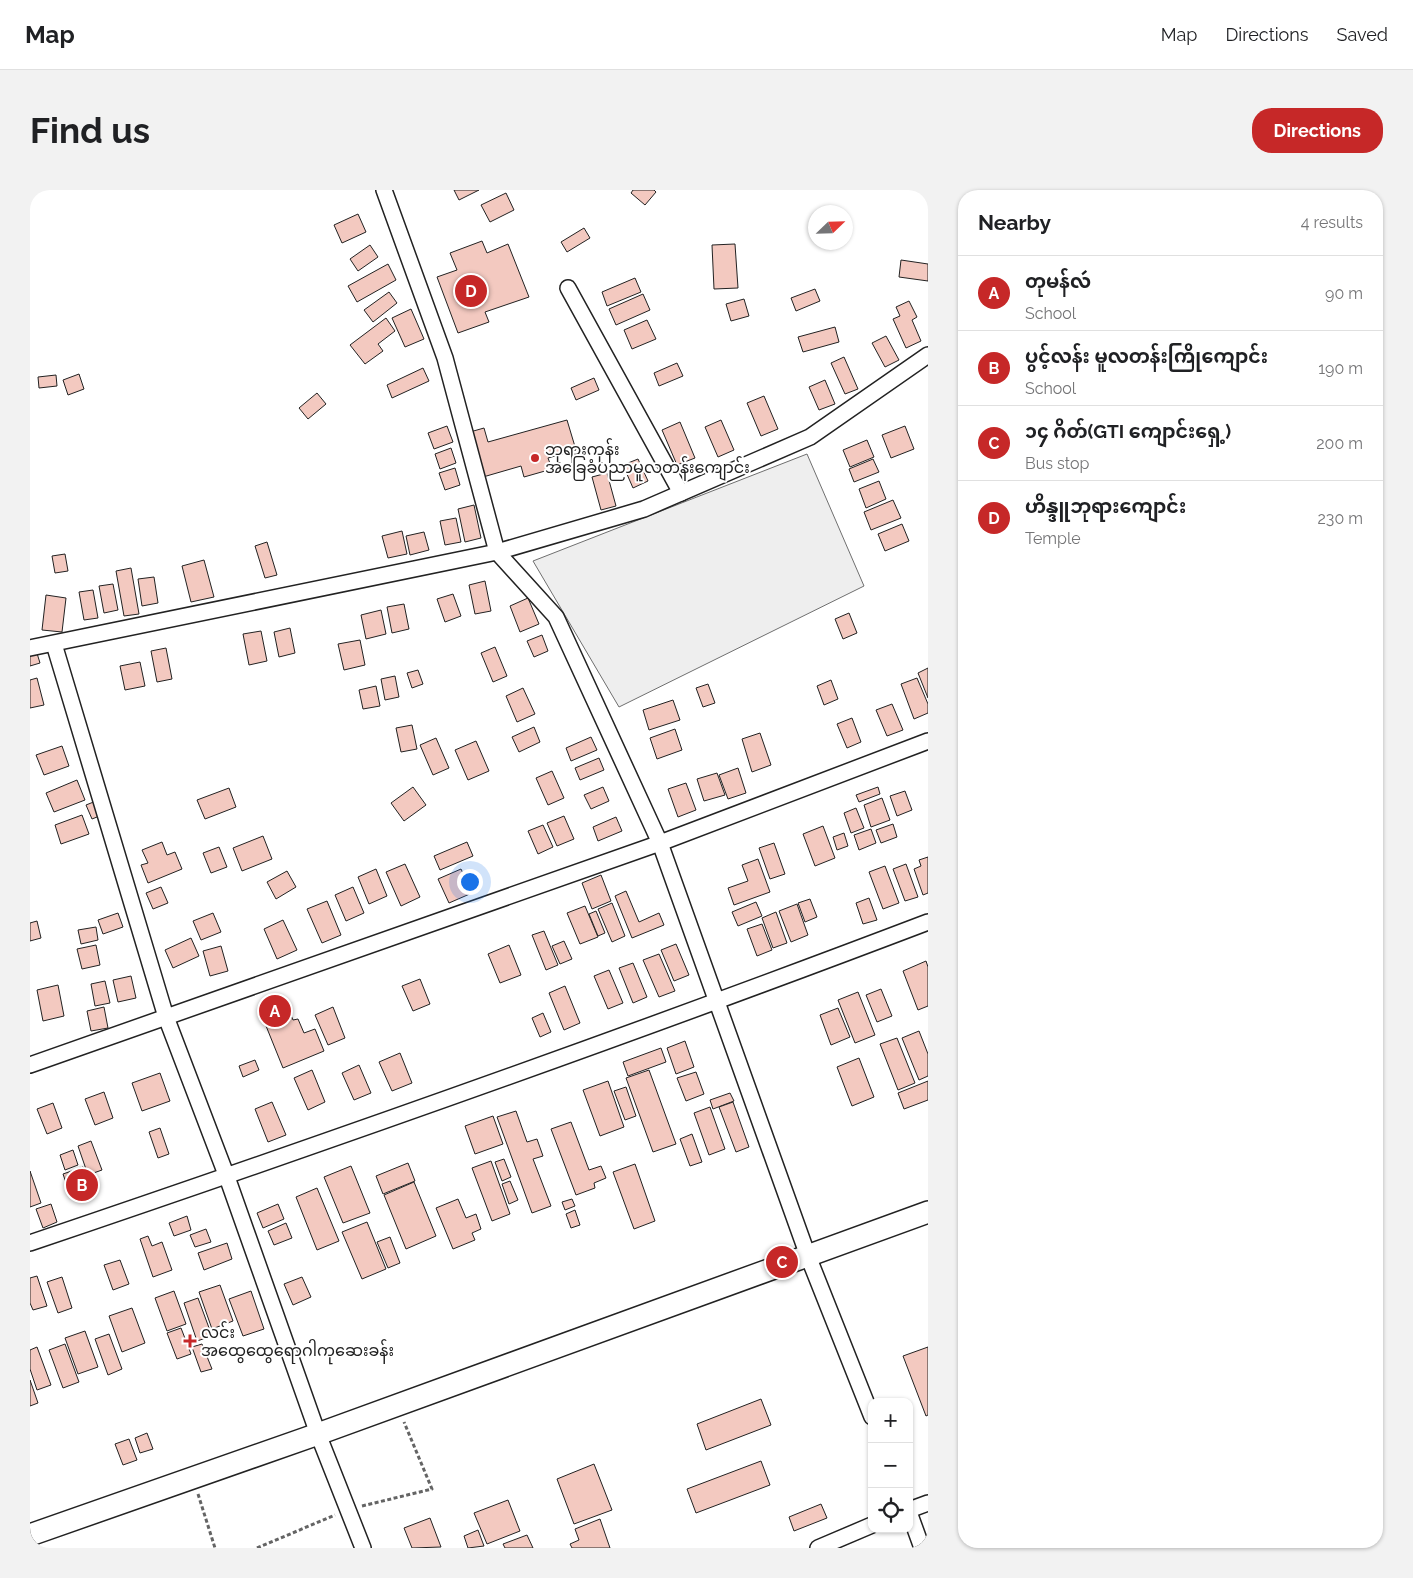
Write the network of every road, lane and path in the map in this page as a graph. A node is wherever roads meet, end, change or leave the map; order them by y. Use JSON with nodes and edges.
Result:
{"nodes":[{"id":1,"x":384,"y":190,"type":"edge"},
{"id":2,"x":568,"y":288,"type":"dead end"},
{"id":3,"x":928,"y":355,"type":"edge"},
{"id":4,"x":681,"y":493,"type":"junction"},
{"id":5,"x":497,"y":552,"type":"junction"},
{"id":6,"x":54,"y":644,"type":"junction"},
{"id":7,"x":30,"y":648,"type":"edge"},
{"id":8,"x":928,"y":742,"type":"edge"},
{"id":9,"x":660,"y":843,"type":"junction"},
{"id":10,"x":928,"y":922,"type":"edge"},
{"id":11,"x":716,"y":1003,"type":"junction"},
{"id":12,"x":166,"y":1017,"type":"junction"},
{"id":13,"x":30,"y":1065,"type":"edge"},
{"id":14,"x":226,"y":1177,"type":"junction"},
{"id":15,"x":928,"y":1212,"type":"edge"},
{"id":16,"x":30,"y":1243,"type":"edge"},
{"id":17,"x":808,"y":1256,"type":"junction"},
{"id":18,"x":397,"y":1406,"type":"junction"},
{"id":19,"x":868,"y":1407,"type":"edge"},
{"id":20,"x":318,"y":1434,"type":"junction"},
{"id":21,"x":193,"y":1478,"type":"junction"},
{"id":22,"x":928,"y":1503,"type":"edge"},
{"id":23,"x":350,"y":1509,"type":"junction"},
{"id":24,"x":913,"y":1509,"type":"edge"},
{"id":25,"x":913,"y":1522,"type":"edge"},
{"id":26,"x":868,"y":1527,"type":"edge"},
{"id":27,"x":30,"y":1535,"type":"edge"},
{"id":28,"x":215,"y":1548,"type":"edge"},
{"id":29,"x":257,"y":1548,"type":"edge"},
{"id":30,"x":364,"y":1548,"type":"edge"},
{"id":31,"x":818,"y":1548,"type":"edge"},
{"id":32,"x":922,"y":1548,"type":"edge"}],
"edges":[{"from":1,"to":5,"type":"street"},
{"from":2,"to":4,"type":"street"},
{"from":3,"to":4,"type":"street"},
{"from":4,"to":5,"type":"street"},
{"from":5,"to":6,"type":"street"},
{"from":5,"to":9,"type":"street"},
{"from":6,"to":7,"type":"street"},
{"from":6,"to":12,"type":"street"},
{"from":8,"to":9,"type":"street"},
{"from":9,"to":11,"type":"street"},
{"from":9,"to":12,"type":"street"},
{"from":10,"to":11,"type":"street"},
{"from":11,"to":14,"type":"street"},
{"from":11,"to":17,"type":"street"},
{"from":12,"to":13,"type":"street"},
{"from":12,"to":14,"type":"street"},
{"from":14,"to":16,"type":"street"},
{"from":14,"to":20,"type":"street"},
{"from":15,"to":17,"type":"main road"},
{"from":17,"to":18,"type":"main road"},
{"from":17,"to":19,"type":"street"},
{"from":18,"to":20,"type":"main road"},
{"from":18,"to":23,"type":"path"},
{"from":20,"to":21,"type":"main road"},
{"from":20,"to":23,"type":"street"},
{"from":21,"to":27,"type":"main road"},
{"from":21,"to":28,"type":"path"},
{"from":22,"to":24,"type":"street"},
{"from":23,"to":29,"type":"path"},
{"from":23,"to":30,"type":"street"},
{"from":25,"to":32,"type":"street"},
{"from":26,"to":31,"type":"street"}]}
